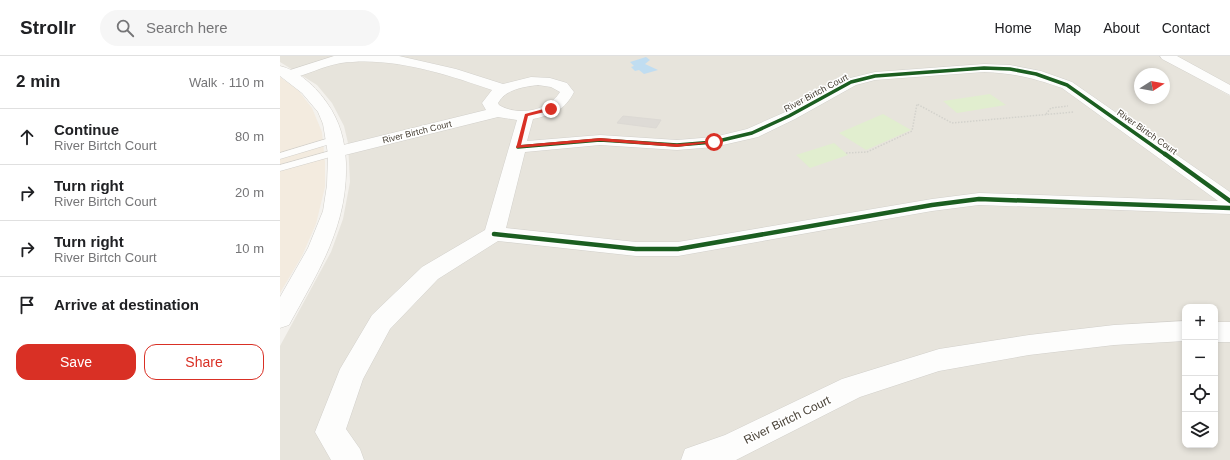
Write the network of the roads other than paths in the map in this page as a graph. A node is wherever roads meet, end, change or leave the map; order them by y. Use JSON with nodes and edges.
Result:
{"nodes":[{"id":1,"x":361,"y":56,"type":"edge"},
{"id":2,"x":1167,"y":56,"type":"edge"},
{"id":3,"x":284,"y":72,"type":"edge"},
{"id":4,"x":1230,"y":91,"type":"edge"},
{"id":5,"x":498,"y":100,"type":"junction"},
{"id":6,"x":526,"y":115,"type":"junction"},
{"id":7,"x":336,"y":145,"type":"junction"},
{"id":8,"x":518,"y":146,"type":"junction"},
{"id":9,"x":280,"y":156,"type":"edge"},
{"id":10,"x":280,"y":168,"type":"edge"},
{"id":11,"x":1230,"y":201,"type":"edge"},
{"id":12,"x":1230,"y":208,"type":"edge"},
{"id":13,"x":494,"y":234,"type":"junction"},
{"id":14,"x":280,"y":318,"type":"edge"},
{"id":15,"x":1182,"y":331,"type":"edge"},
{"id":16,"x":1218,"y":332,"type":"edge"},
{"id":17,"x":1230,"y":332,"type":"edge"},
{"id":18,"x":350,"y":460,"type":"edge"},
{"id":19,"x":696,"y":460,"type":"edge"}],
"edges":[{"from":1,"to":3,"type":"street","name":"River Birtch Court"},
{"from":1,"to":5,"type":"street","name":"River Birtch Court"},
{"from":2,"to":4,"type":"street"},
{"from":3,"to":7,"type":"street"},
{"from":5,"to":6,"type":"street","name":"River Birtch Court"},
{"from":5,"to":6,"type":"street","name":"River Birtch Court"},
{"from":5,"to":7,"type":"street","name":"River Birtch Court"},
{"from":6,"to":8,"type":"street"},
{"from":7,"to":9,"type":"lane"},
{"from":7,"to":10,"type":"lane"},
{"from":7,"to":14,"type":"street"},
{"from":8,"to":11,"type":"street","name":"River Birtch Court"},
{"from":8,"to":13,"type":"street"},
{"from":12,"to":13,"type":"street"},
{"from":13,"to":18,"type":"street"},
{"from":15,"to":19,"type":"street","name":"River Birtch Court"},
{"from":16,"to":17,"type":"street"}]}
